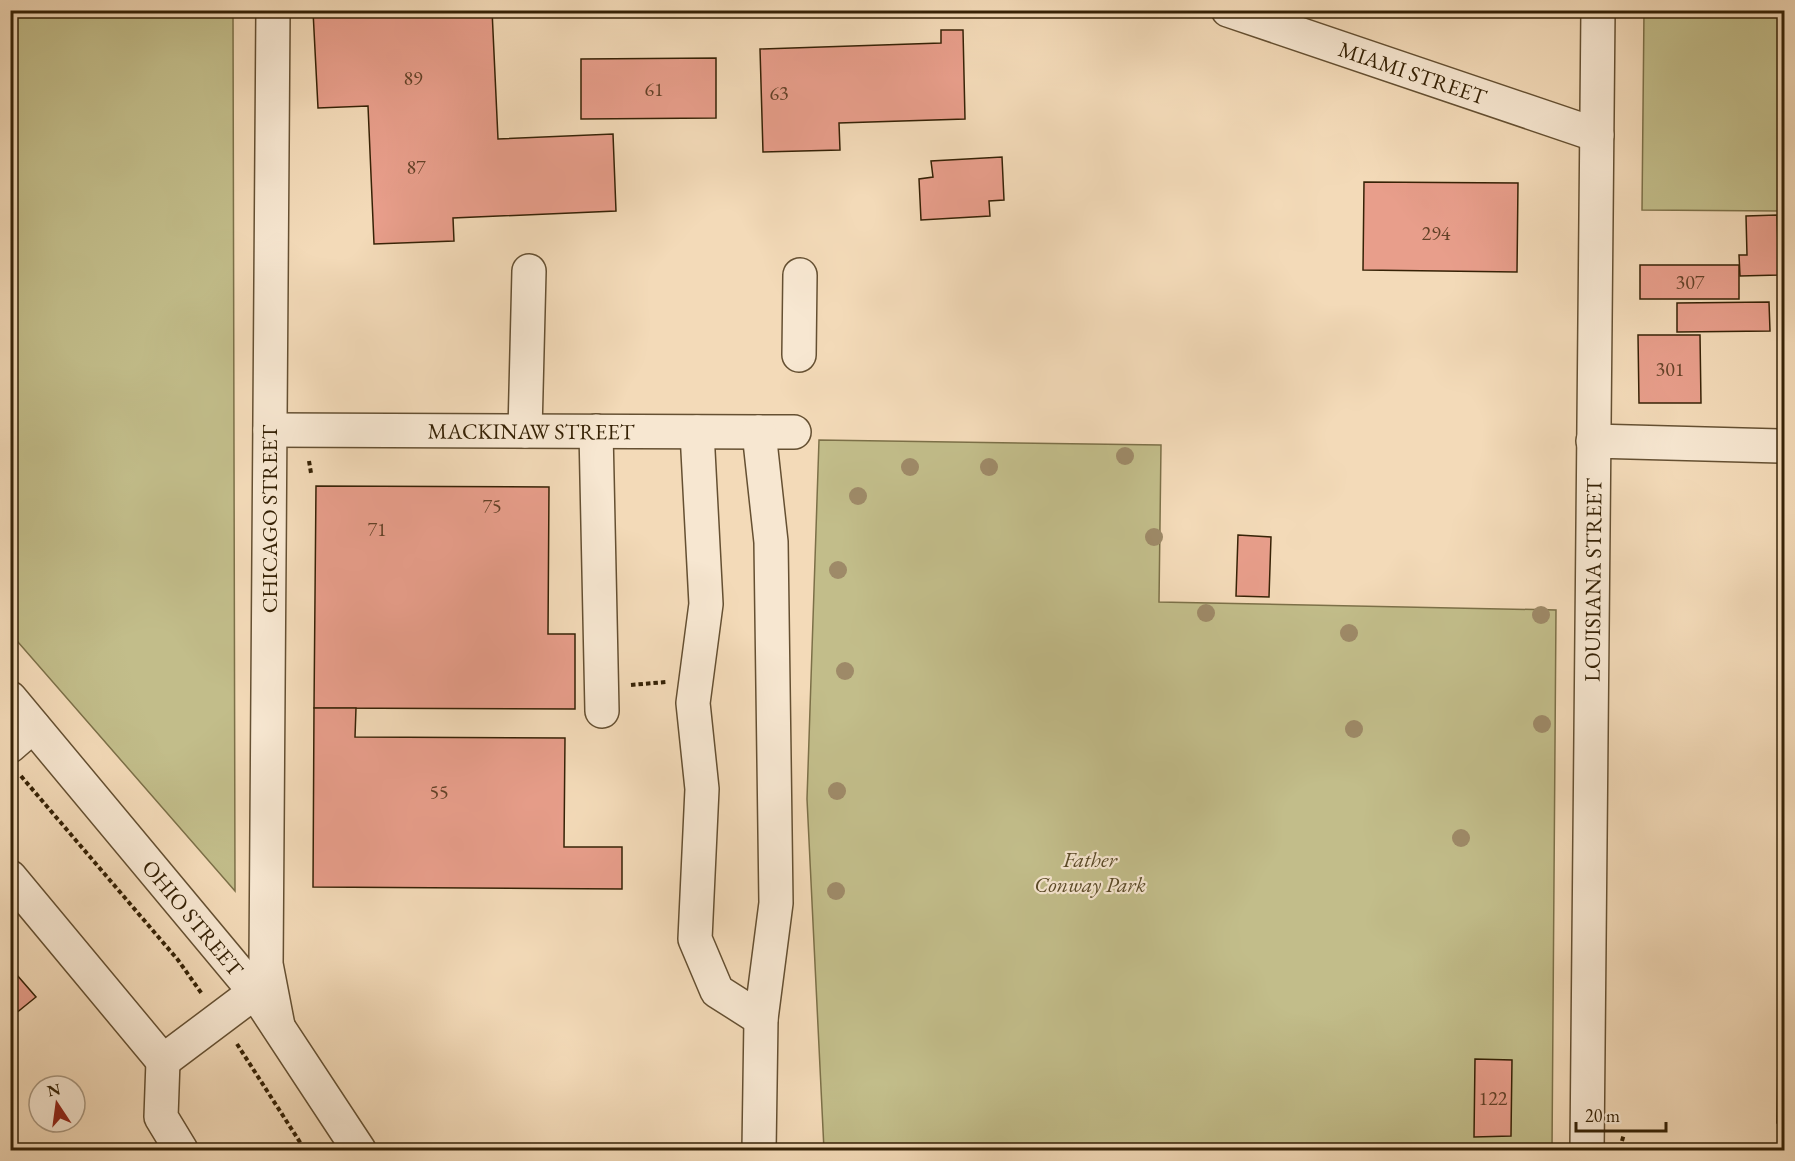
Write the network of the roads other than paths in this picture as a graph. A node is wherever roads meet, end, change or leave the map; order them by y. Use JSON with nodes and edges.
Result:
{"nodes":[{"id":1,"x":273,"y":10,"type":"edge"},
{"id":2,"x":1228,"y":10,"type":"edge"},
{"id":3,"x":1598,"y":10,"type":"edge"},
{"id":4,"x":1597,"y":135,"type":"junction"},
{"id":5,"x":529,"y":271,"type":"dead end"},
{"id":6,"x":800,"y":275,"type":"dead end"},
{"id":7,"x":799,"y":356,"type":"dead end"},
{"id":8,"x":270,"y":430,"type":"junction"},
{"id":9,"x":525,"y":431,"type":"junction"},
{"id":10,"x":596,"y":431,"type":"junction"},
{"id":11,"x":697,"y":432,"type":"junction"},
{"id":12,"x":759,"y":432,"type":"junction"},
{"id":13,"x":794,"y":432,"type":"dead end"},
{"id":14,"x":1593,"y":441,"type":"junction"},
{"id":15,"x":1785,"y":446,"type":"edge"},
{"id":16,"x":10,"y":698,"type":"edge"},
{"id":17,"x":602,"y":711,"type":"dead end"},
{"id":18,"x":21,"y":748,"type":"edge"},
{"id":19,"x":10,"y":877,"type":"edge"},
{"id":20,"x":255,"y":992,"type":"junction"},
{"id":21,"x":761,"y":1019,"type":"junction"},
{"id":22,"x":278,"y":1026,"type":"junction"},
{"id":23,"x":163,"y":1061,"type":"junction"},
{"id":24,"x":182,"y":1150,"type":"edge"},
{"id":25,"x":359,"y":1150,"type":"edge"},
{"id":26,"x":759,"y":1150,"type":"edge"},
{"id":27,"x":1587,"y":1150,"type":"edge"}],
"edges":[{"from":1,"to":8,"type":"street","name":"CHICAGO STREET"},
{"from":2,"to":4,"type":"street","name":"MIAMI STREET"},
{"from":3,"to":4,"type":"street","name":"LOUISIANA STREET"},
{"from":4,"to":14,"type":"street","name":"LOUISIANA STREET"},
{"from":5,"to":9,"type":"street"},
{"from":6,"to":7,"type":"street"},
{"from":8,"to":9,"type":"street","name":"MACKINAW STREET"},
{"from":8,"to":22,"type":"street","name":"CHICAGO STREET"},
{"from":9,"to":10,"type":"street","name":"MACKINAW STREET"},
{"from":10,"to":11,"type":"street","name":"MACKINAW STREET"},
{"from":10,"to":17,"type":"street"},
{"from":11,"to":12,"type":"street","name":"MACKINAW STREET"},
{"from":11,"to":21,"type":"street"},
{"from":12,"to":13,"type":"street","name":"MACKINAW STREET"},
{"from":12,"to":21,"type":"street"},
{"from":14,"to":15,"type":"street"},
{"from":14,"to":27,"type":"street","name":"LOUISIANA STREET"},
{"from":16,"to":18,"type":"street","name":"OHIO STREET"},
{"from":18,"to":20,"type":"street","name":"OHIO STREET"},
{"from":19,"to":23,"type":"street"},
{"from":20,"to":22,"type":"street","name":"OHIO STREET"},
{"from":20,"to":23,"type":"street"},
{"from":21,"to":26,"type":"street"},
{"from":22,"to":25,"type":"street","name":"OHIO STREET"},
{"from":23,"to":24,"type":"street"}]}
